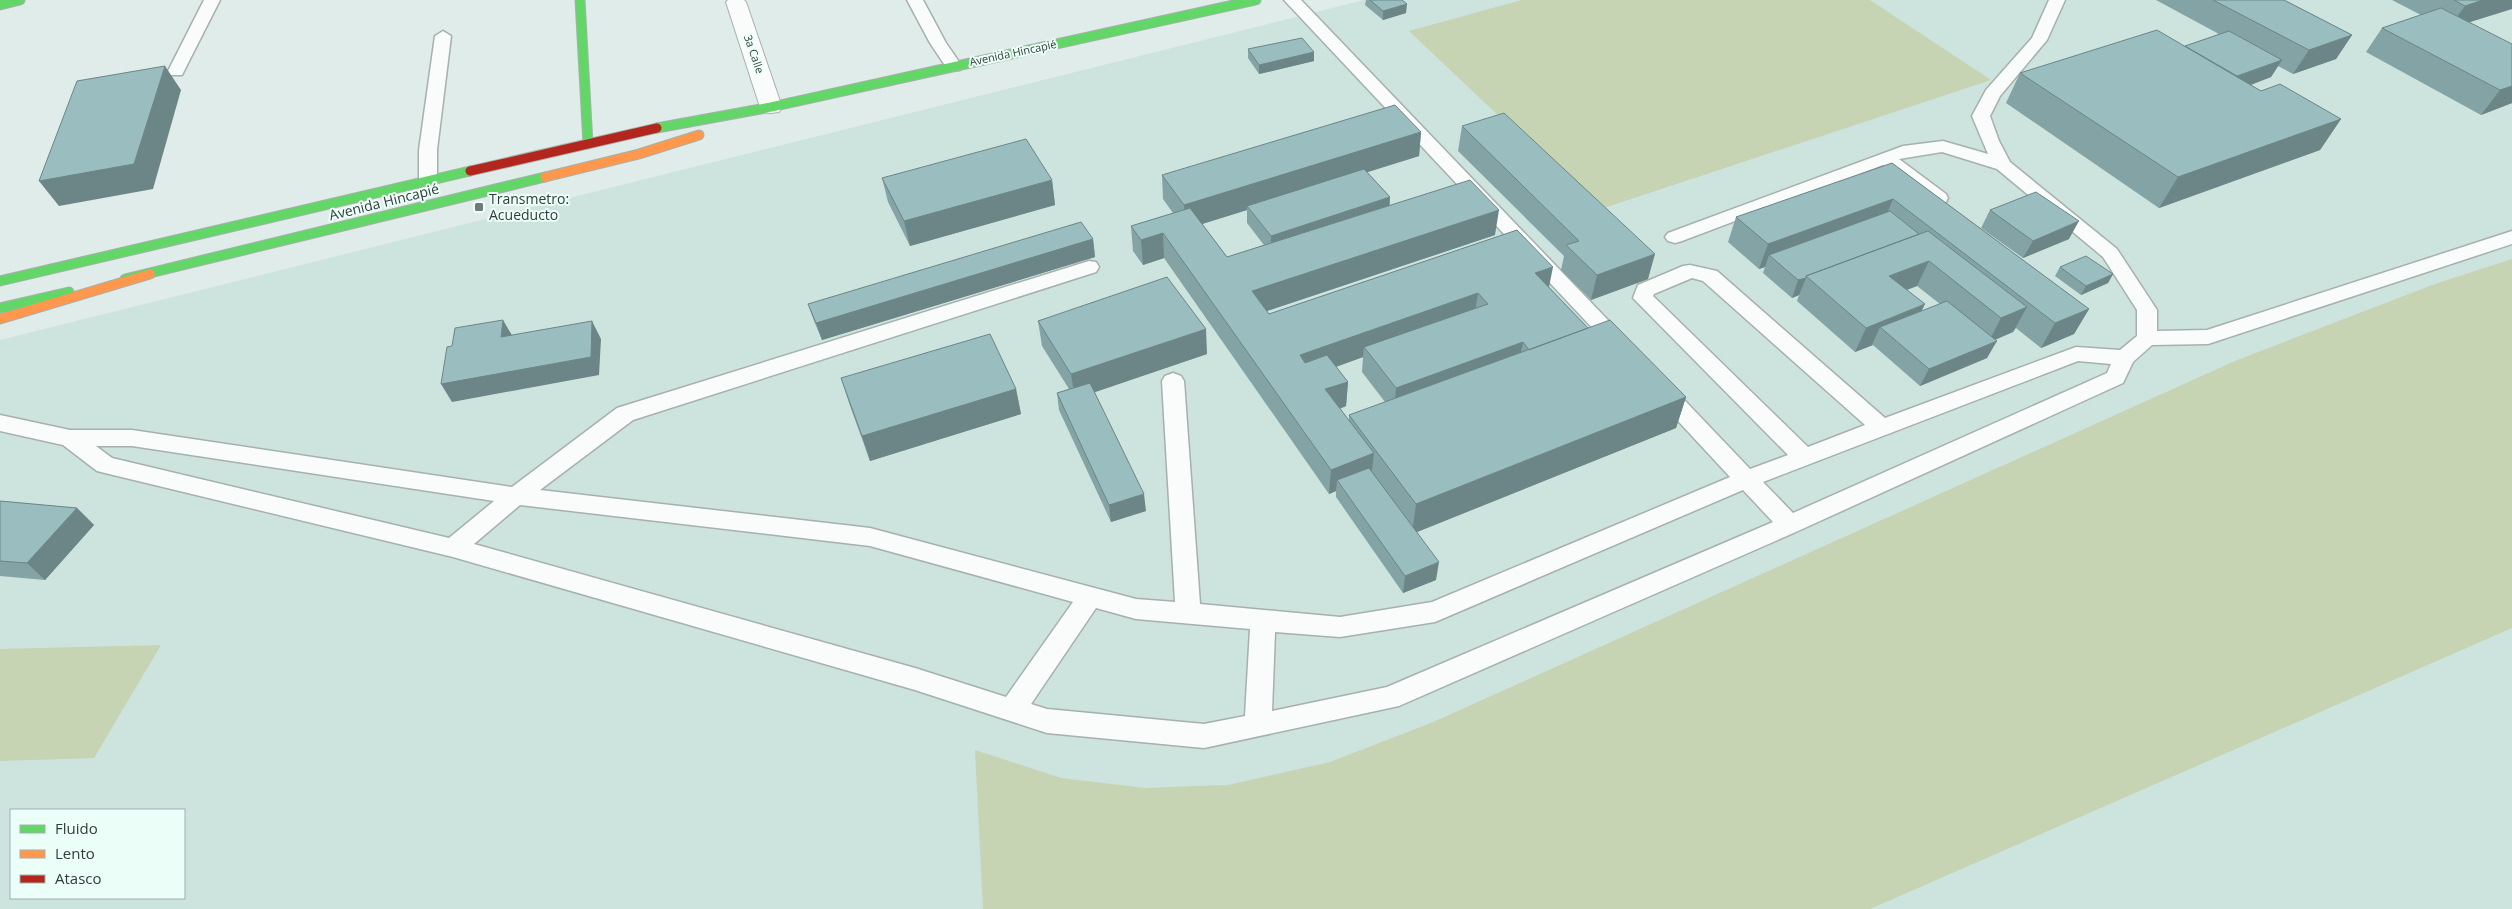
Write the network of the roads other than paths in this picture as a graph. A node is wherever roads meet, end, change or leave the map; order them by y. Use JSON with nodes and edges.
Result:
{"nodes":[{"id":1,"x":20,"y":0,"type":"edge"},
{"id":2,"x":212,"y":0,"type":"edge"},
{"id":3,"x":580,"y":0,"type":"edge"},
{"id":4,"x":915,"y":0,"type":"edge"},
{"id":5,"x":1256,"y":0,"type":"edge"},
{"id":6,"x":1292,"y":0,"type":"edge"},
{"id":7,"x":2057,"y":0,"type":"edge"},
{"id":8,"x":736,"y":2,"type":"dead end"},
{"id":9,"x":0,"y":5,"type":"edge"},
{"id":10,"x":443,"y":36,"type":"dead end"},
{"id":11,"x":954,"y":66,"type":"junction"},
{"id":12,"x":176,"y":71,"type":"dead end"},
{"id":13,"x":771,"y":107,"type":"junction"},
{"id":14,"x":588,"y":144,"type":"junction"},
{"id":15,"x":1886,"y":158,"type":"junction"},
{"id":16,"x":2003,"y":165,"type":"junction"},
{"id":17,"x":428,"y":181,"type":"junction"},
{"id":18,"x":1950,"y":206,"type":"edge"},
{"id":19,"x":1676,"y":237,"type":"dead end"},
{"id":20,"x":2512,"y":237,"type":"edge"},
{"id":21,"x":1089,"y":268,"type":"dead end"},
{"id":22,"x":150,"y":274,"type":"junction"},
{"id":23,"x":0,"y":281,"type":"edge"},
{"id":24,"x":0,"y":308,"type":"edge"},
{"id":25,"x":0,"y":319,"type":"edge"},
{"id":26,"x":2147,"y":338,"type":"junction"},
{"id":27,"x":1631,"y":358,"type":"edge"},
{"id":28,"x":2125,"y":358,"type":"junction"},
{"id":29,"x":1652,"y":379,"type":"edge"},
{"id":30,"x":1173,"y":381,"type":"dead end"},
{"id":31,"x":0,"y":423,"type":"edge"},
{"id":32,"x":1882,"y":428,"type":"junction"},
{"id":33,"x":70,"y":438,"type":"junction"},
{"id":34,"x":1804,"y":458,"type":"junction"},
{"id":35,"x":1747,"y":479,"type":"junction"},
{"id":36,"x":516,"y":496,"type":"junction"},
{"id":37,"x":1790,"y":525,"type":"junction"},
{"id":38,"x":453,"y":548,"type":"junction"},
{"id":39,"x":1091,"y":596,"type":"junction"},
{"id":40,"x":1188,"y":613,"type":"junction"},
{"id":41,"x":1264,"y":620,"type":"junction"},
{"id":42,"x":1012,"y":710,"type":"junction"},
{"id":43,"x":1258,"y":725,"type":"junction"}],
"edges":[{"from":1,"to":9,"type":"main road"},
{"from":2,"to":12,"type":"lane"},
{"from":3,"to":14,"type":"main road"},
{"from":4,"to":11,"type":"lane"},
{"from":5,"to":11,"type":"main road","name":"Avenida Hincapié"},
{"from":6,"to":27,"type":"lane"},
{"from":7,"to":16,"type":"lane"},
{"from":8,"to":13,"type":"street","name":"3a Calle"},
{"from":10,"to":17,"type":"lane"},
{"from":11,"to":13,"type":"main road","name":"Avenida Hincapié"},
{"from":13,"to":14,"type":"main road","name":"Avenida Hincapié"},
{"from":13,"to":22,"type":"main road","name":"Avenida Hincapié"},
{"from":14,"to":17,"type":"main road","name":"Avenida Hincapié"},
{"from":15,"to":16,"type":"lane"},
{"from":15,"to":18,"type":"lane"},
{"from":15,"to":19,"type":"lane"},
{"from":16,"to":26,"type":"lane"},
{"from":17,"to":23,"type":"main road","name":"Avenida Hincapié"},
{"from":20,"to":26,"type":"lane"},
{"from":21,"to":36,"type":"lane"},
{"from":22,"to":24,"type":"main road","name":"Avenida Hincapié"},
{"from":22,"to":25,"type":"main road"},
{"from":26,"to":28,"type":"lane"},
{"from":28,"to":32,"type":"lane"},
{"from":28,"to":37,"type":"lane"},
{"from":29,"to":35,"type":"lane"},
{"from":30,"to":40,"type":"lane"},
{"from":31,"to":33,"type":"lane"},
{"from":32,"to":34,"type":"lane"},
{"from":32,"to":34,"type":"lane"},
{"from":33,"to":36,"type":"lane"},
{"from":33,"to":38,"type":"lane"},
{"from":34,"to":35,"type":"lane"},
{"from":35,"to":37,"type":"lane"},
{"from":35,"to":41,"type":"lane"},
{"from":36,"to":38,"type":"lane"},
{"from":36,"to":39,"type":"lane"},
{"from":37,"to":43,"type":"lane"},
{"from":38,"to":42,"type":"lane"},
{"from":39,"to":40,"type":"lane"},
{"from":39,"to":42,"type":"lane"},
{"from":40,"to":41,"type":"lane"},
{"from":41,"to":43,"type":"lane"},
{"from":42,"to":43,"type":"lane"}]}
